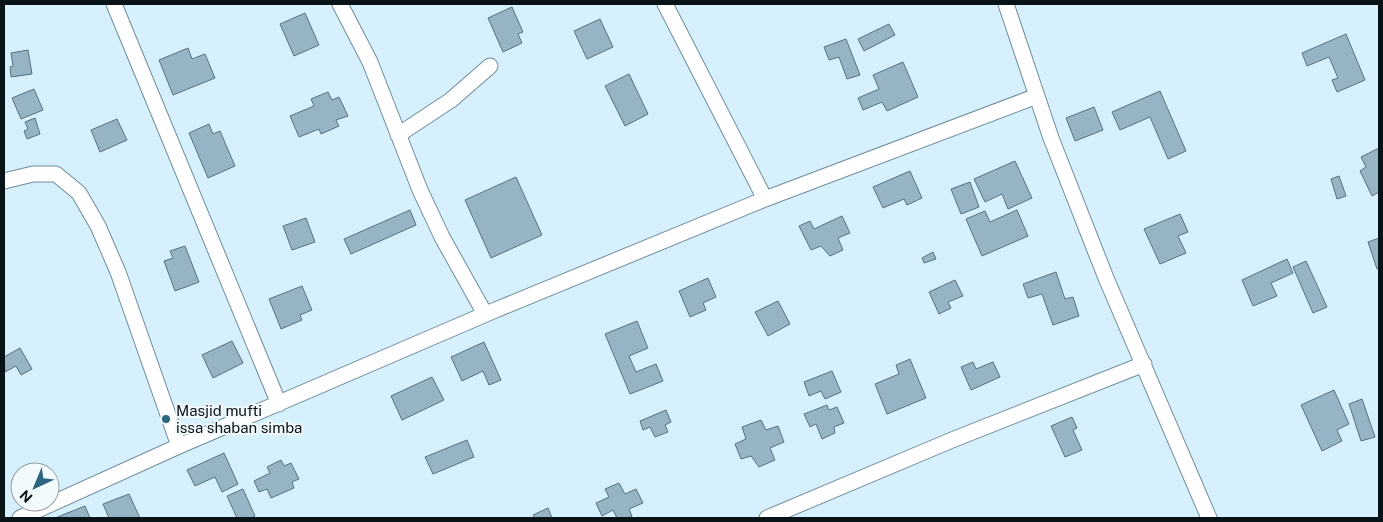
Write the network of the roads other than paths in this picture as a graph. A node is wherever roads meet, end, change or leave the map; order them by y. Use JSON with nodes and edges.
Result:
{"nodes":[{"id":1,"x":114,"y":4,"type":"edge"},
{"id":2,"x":340,"y":4,"type":"edge"},
{"id":3,"x":665,"y":4,"type":"edge"},
{"id":4,"x":1006,"y":4,"type":"edge"},
{"id":5,"x":490,"y":66,"type":"dead end"},
{"id":6,"x":1037,"y":96,"type":"junction"},
{"id":7,"x":398,"y":135,"type":"junction"},
{"id":8,"x":4,"y":181,"type":"edge"},
{"id":9,"x":765,"y":199,"type":"junction"},
{"id":10,"x":485,"y":314,"type":"junction"},
{"id":11,"x":1144,"y":364,"type":"junction"},
{"id":12,"x":278,"y":404,"type":"junction"},
{"id":13,"x":179,"y":446,"type":"junction"},
{"id":14,"x":20,"y":518,"type":"edge"},
{"id":15,"x":767,"y":518,"type":"edge"},
{"id":16,"x":1209,"y":518,"type":"edge"}],
"edges":[{"from":1,"to":12,"type":"street"},
{"from":2,"to":7,"type":"street"},
{"from":3,"to":9,"type":"street"},
{"from":4,"to":6,"type":"street"},
{"from":5,"to":7,"type":"street"},
{"from":6,"to":9,"type":"street"},
{"from":6,"to":11,"type":"street"},
{"from":7,"to":10,"type":"street"},
{"from":8,"to":13,"type":"street"},
{"from":9,"to":10,"type":"street"},
{"from":10,"to":12,"type":"street"},
{"from":11,"to":15,"type":"street"},
{"from":11,"to":16,"type":"street"},
{"from":12,"to":13,"type":"street"},
{"from":13,"to":14,"type":"street"}]}
